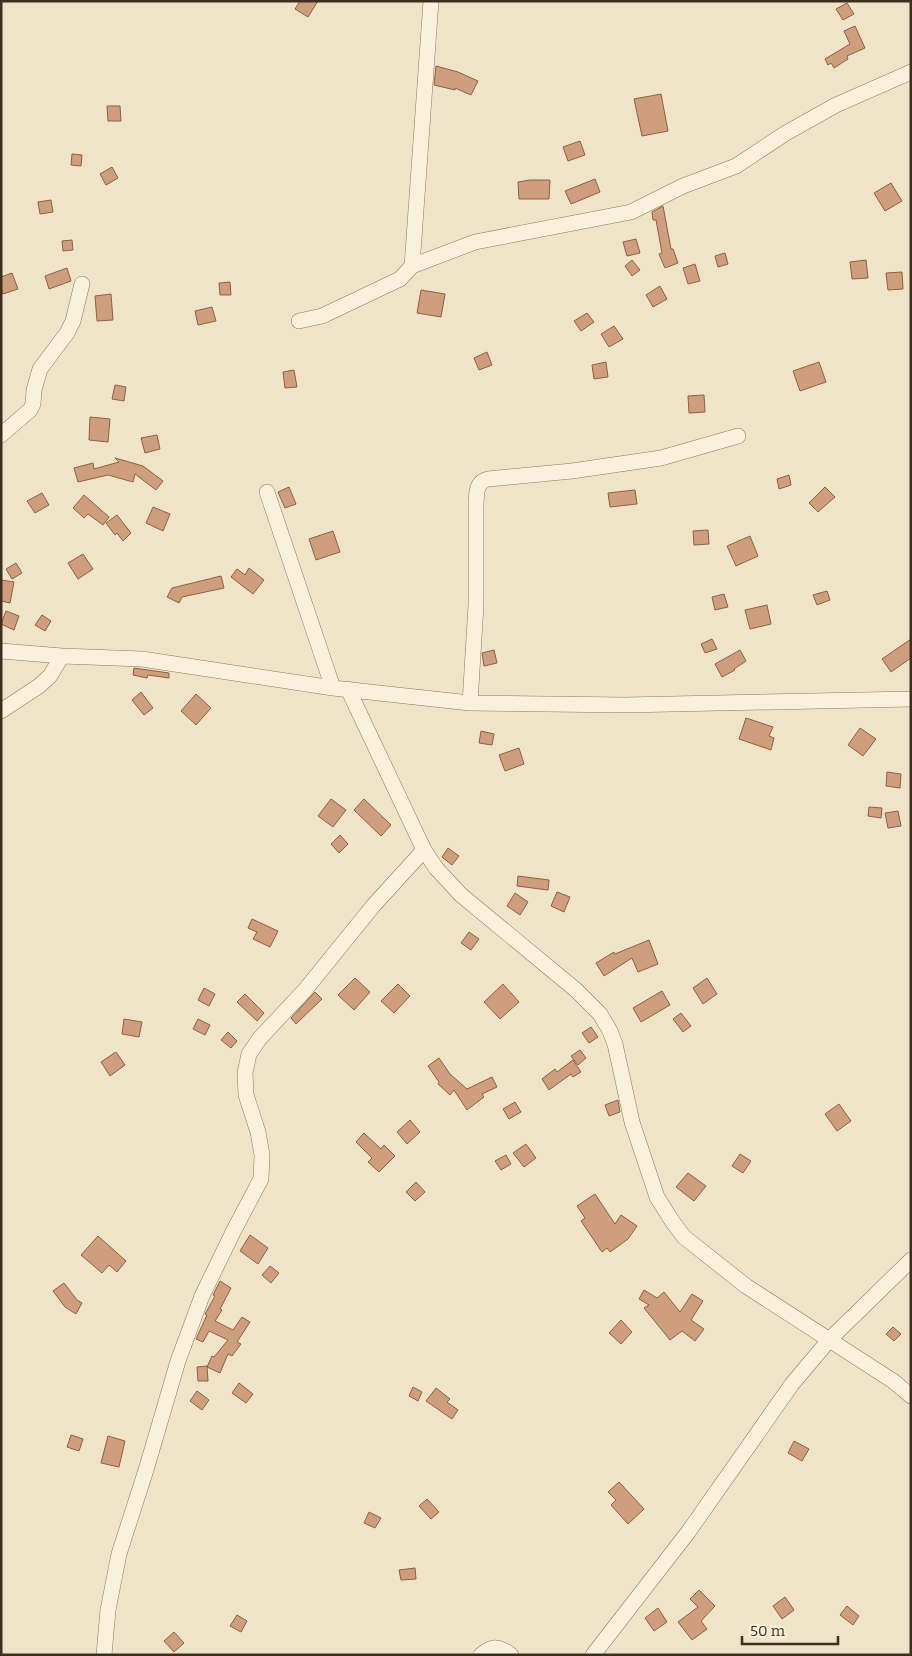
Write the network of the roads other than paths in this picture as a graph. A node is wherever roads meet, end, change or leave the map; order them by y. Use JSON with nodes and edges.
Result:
{"nodes":[{"id":1,"x":430,"y":1,"type":"edge"},
{"id":2,"x":911,"y":72,"type":"edge"},
{"id":3,"x":412,"y":266,"type":"junction"},
{"id":4,"x":82,"y":284,"type":"dead end"},
{"id":5,"x":300,"y":322,"type":"dead end"},
{"id":6,"x":1,"y":435,"type":"edge"},
{"id":7,"x":738,"y":436,"type":"dead end"},
{"id":8,"x":267,"y":492,"type":"dead end"},
{"id":9,"x":1,"y":651,"type":"edge"},
{"id":10,"x":62,"y":656,"type":"junction"},
{"id":11,"x":341,"y":688,"type":"junction"},
{"id":12,"x":911,"y":699,"type":"edge"},
{"id":13,"x":470,"y":703,"type":"junction"},
{"id":14,"x":1,"y":711,"type":"edge"},
{"id":15,"x":424,"y":850,"type":"junction"},
{"id":16,"x":911,"y":1260,"type":"edge"},
{"id":17,"x":830,"y":1339,"type":"junction"},
{"id":18,"x":911,"y":1396,"type":"edge"},
{"id":19,"x":104,"y":1655,"type":"edge"},
{"id":20,"x":481,"y":1655,"type":"edge"},
{"id":21,"x":511,"y":1655,"type":"edge"},
{"id":22,"x":593,"y":1655,"type":"edge"}],
"edges":[{"from":1,"to":3,"type":"street"},
{"from":2,"to":3,"type":"street"},
{"from":3,"to":5,"type":"street"},
{"from":4,"to":6,"type":"street"},
{"from":7,"to":13,"type":"street"},
{"from":8,"to":11,"type":"street"},
{"from":9,"to":10,"type":"street"},
{"from":10,"to":11,"type":"street"},
{"from":10,"to":14,"type":"street"},
{"from":11,"to":13,"type":"street"},
{"from":11,"to":15,"type":"street"},
{"from":12,"to":13,"type":"street"},
{"from":15,"to":17,"type":"street"},
{"from":15,"to":19,"type":"street"},
{"from":16,"to":17,"type":"street"},
{"from":17,"to":18,"type":"street"},
{"from":17,"to":22,"type":"street"},
{"from":20,"to":21,"type":"street"}]}
